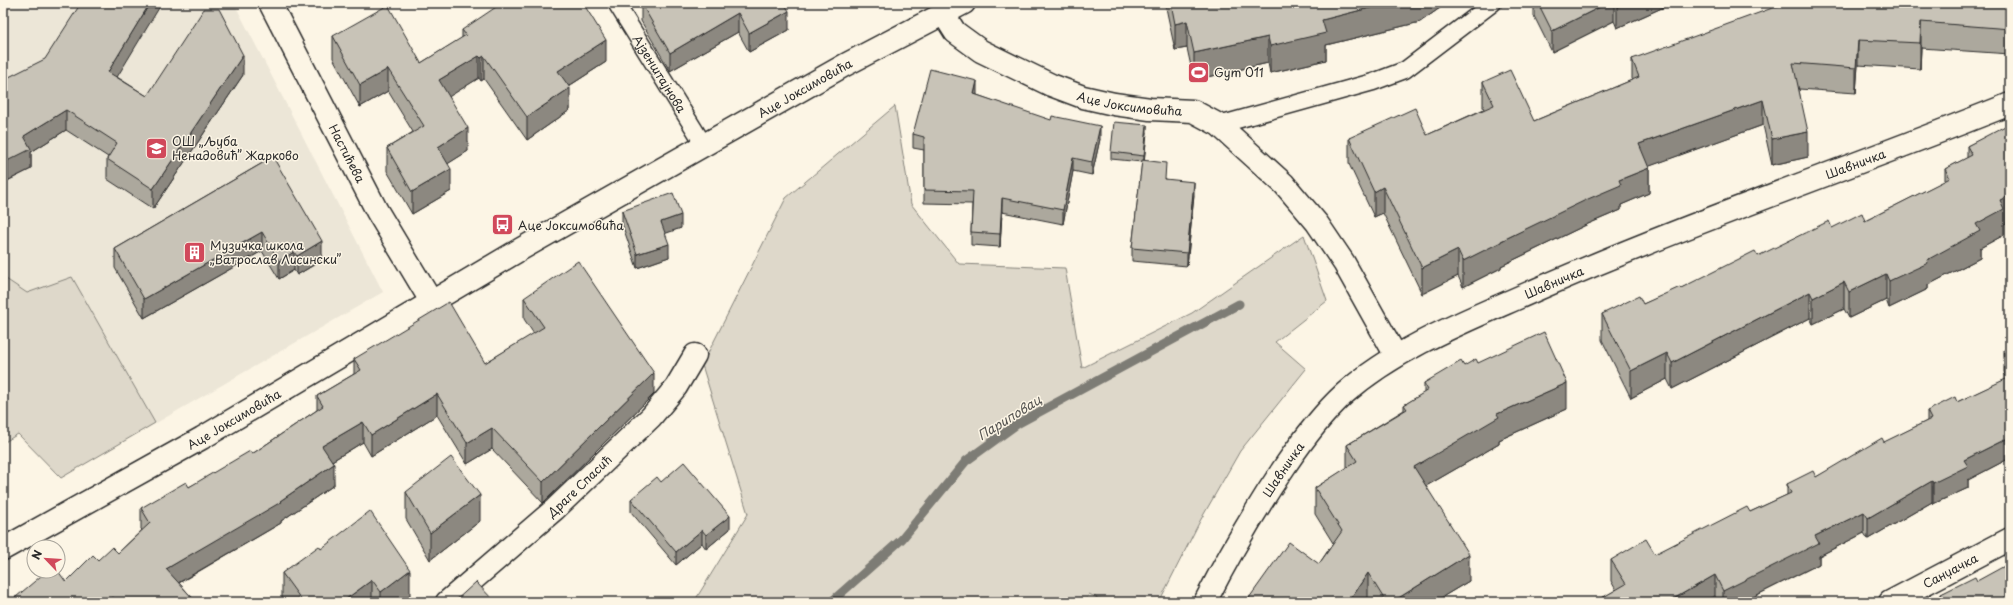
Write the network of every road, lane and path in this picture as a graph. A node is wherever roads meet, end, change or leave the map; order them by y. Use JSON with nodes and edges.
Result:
{"nodes":[{"id":1,"x":270,"y":3,"type":"edge"},
{"id":2,"x":616,"y":3,"type":"edge"},
{"id":3,"x":964,"y":3,"type":"edge"},
{"id":4,"x":1493,"y":3,"type":"edge"},
{"id":5,"x":943,"y":13,"type":"junction"},
{"id":6,"x":2010,"y":104,"type":"edge"},
{"id":7,"x":1219,"y":125,"type":"junction"},
{"id":8,"x":704,"y":145,"type":"junction"},
{"id":9,"x":432,"y":301,"type":"junction"},
{"id":10,"x":695,"y":355,"type":"dead end"},
{"id":11,"x":1396,"y":356,"type":"junction"},
{"id":12,"x":2010,"y":539,"type":"edge"},
{"id":13,"x":3,"y":550,"type":"edge"},
{"id":14,"x":447,"y":602,"type":"edge"},
{"id":15,"x":1205,"y":602,"type":"edge"},
{"id":16,"x":1890,"y":602,"type":"edge"}],
"edges":[{"from":1,"to":9,"type":"street","name":"Настићева"},
{"from":2,"to":8,"type":"lane","name":"Ајзенштајнова"},
{"from":3,"to":5,"type":"street","name":"Аце Јоксимовића"},
{"from":4,"to":7,"type":"lane"},
{"from":5,"to":7,"type":"street","name":"Аце Јоксимовића"},
{"from":5,"to":8,"type":"street","name":"Аце Јоксимовића"},
{"from":6,"to":11,"type":"street","name":"Шавничка"},
{"from":7,"to":11,"type":"street","name":"Аце Јоксимовића"},
{"from":8,"to":9,"type":"street","name":"Аце Јоксимовића"},
{"from":9,"to":13,"type":"street","name":"Аце Јоксимовића"},
{"from":10,"to":14,"type":"street","name":"Драге Спасић"},
{"from":11,"to":15,"type":"street","name":"Шавничка"},
{"from":12,"to":16,"type":"street","name":"Санџачка"}]}
